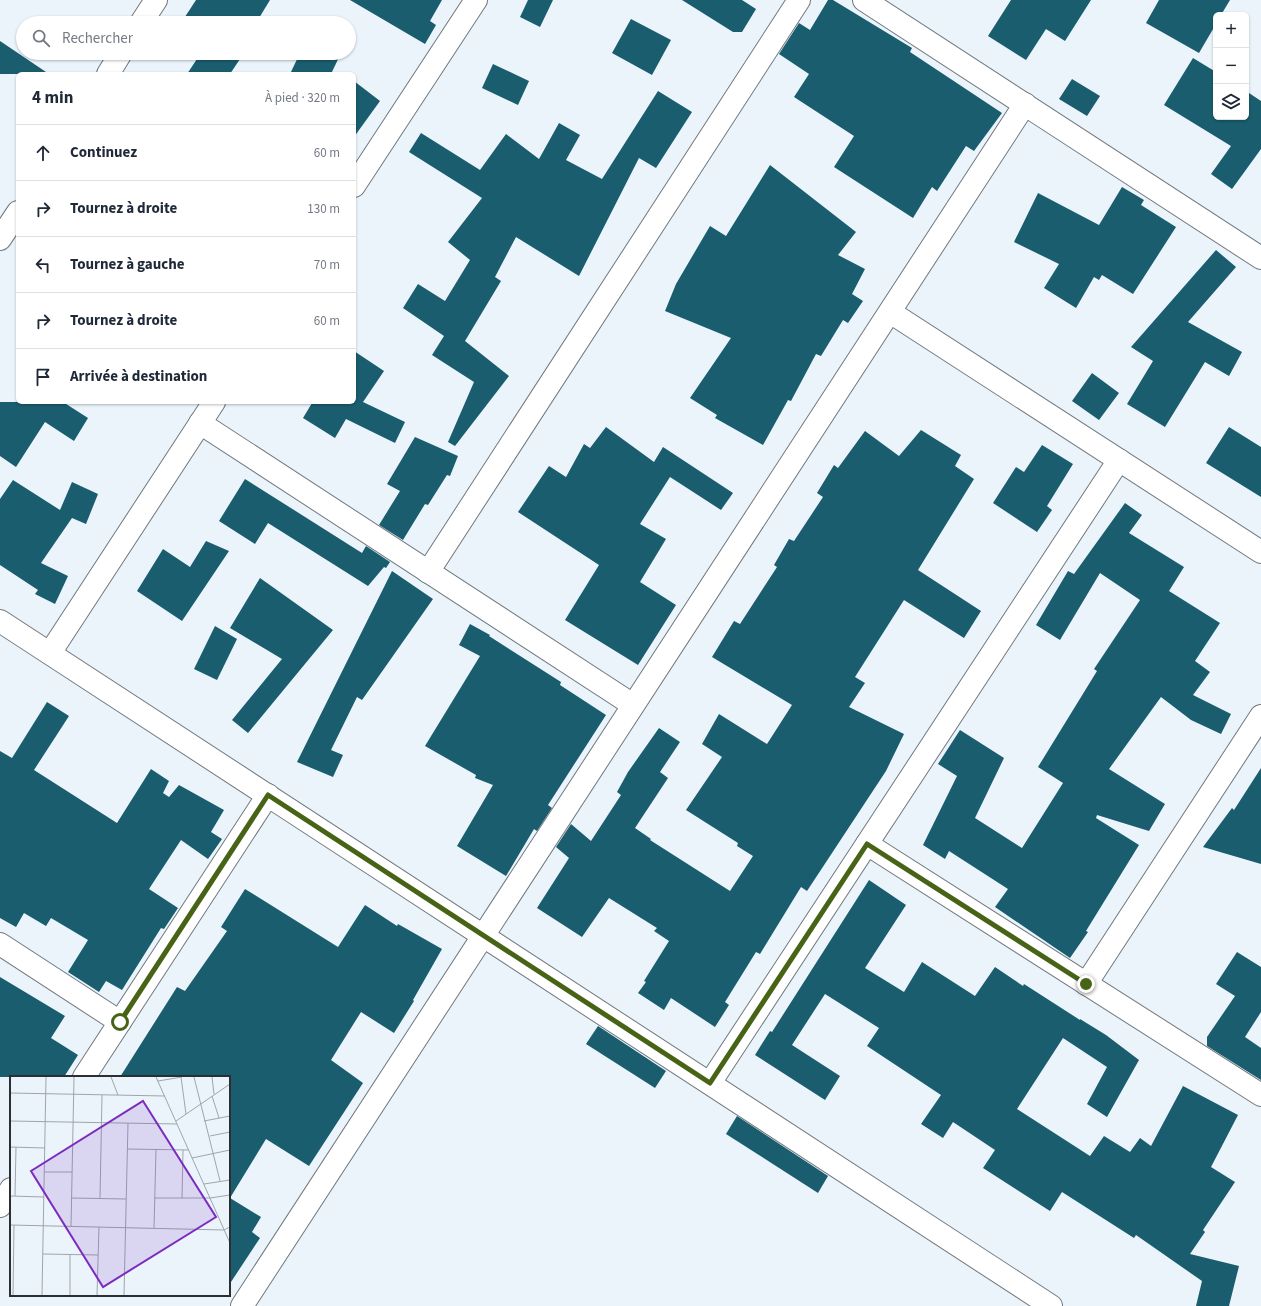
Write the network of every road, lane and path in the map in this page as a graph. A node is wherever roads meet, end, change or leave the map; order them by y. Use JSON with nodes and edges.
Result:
{"nodes":[{"id":1,"x":156,"y":0,"type":"edge"},
{"id":2,"x":476,"y":0,"type":"edge"},
{"id":3,"x":799,"y":0,"type":"edge"},
{"id":4,"x":864,"y":0,"type":"edge"},
{"id":5,"x":146,"y":16,"type":"edge"},
{"id":6,"x":117,"y":60,"type":"edge"},
{"id":7,"x":109,"y":72,"type":"edge"},
{"id":8,"x":1025,"y":104,"type":"junction"},
{"id":9,"x":356,"y":183,"type":"edge"},
{"id":10,"x":16,"y":215,"type":"edge"},
{"id":11,"x":0,"y":239,"type":"edge"},
{"id":12,"x":1261,"y":258,"type":"edge"},
{"id":13,"x":890,"y":312,"type":"junction"},
{"id":14,"x":213,"y":404,"type":"edge"},
{"id":15,"x":200,"y":423,"type":"junction"},
{"id":16,"x":1119,"y":460,"type":"junction"},
{"id":17,"x":1261,"y":552,"type":"edge"},
{"id":18,"x":428,"y":572,"type":"junction"},
{"id":19,"x":0,"y":621,"type":"edge"},
{"id":20,"x":50,"y":653,"type":"junction"},
{"id":21,"x":633,"y":705,"type":"junction"},
{"id":22,"x":1261,"y":716,"type":"edge"},
{"id":23,"x":268,"y":795,"type":"junction"},
{"id":24,"x":867,"y":844,"type":"junction"},
{"id":25,"x":483,"y":936,"type":"junction"},
{"id":26,"x":0,"y":944,"type":"edge"},
{"id":27,"x":1086,"y":984,"type":"junction"},
{"id":28,"x":120,"y":1022,"type":"junction"},
{"id":29,"x":85,"y":1076,"type":"edge"},
{"id":30,"x":710,"y":1083,"type":"junction"},
{"id":31,"x":1261,"y":1095,"type":"edge"},
{"id":32,"x":10,"y":1191,"type":"edge"},
{"id":33,"x":0,"y":1206,"type":"edge"},
{"id":34,"x":242,"y":1306,"type":"edge"},
{"id":35,"x":1051,"y":1306,"type":"edge"}],
"edges":[{"from":1,"to":5,"type":"street"},
{"from":2,"to":9,"type":"street"},
{"from":3,"to":18,"type":"street"},
{"from":4,"to":8,"type":"street"},
{"from":6,"to":7,"type":"street"},
{"from":8,"to":12,"type":"street"},
{"from":8,"to":13,"type":"street"},
{"from":10,"to":11,"type":"street"},
{"from":13,"to":16,"type":"street"},
{"from":13,"to":21,"type":"street"},
{"from":14,"to":15,"type":"street"},
{"from":15,"to":18,"type":"street"},
{"from":15,"to":20,"type":"street"},
{"from":16,"to":17,"type":"street"},
{"from":16,"to":24,"type":"street"},
{"from":18,"to":21,"type":"street"},
{"from":19,"to":20,"type":"street"},
{"from":20,"to":23,"type":"street"},
{"from":21,"to":25,"type":"street"},
{"from":22,"to":27,"type":"street"},
{"from":23,"to":25,"type":"street"},
{"from":23,"to":28,"type":"street"},
{"from":24,"to":27,"type":"street"},
{"from":24,"to":30,"type":"street"},
{"from":25,"to":30,"type":"street"},
{"from":25,"to":34,"type":"street"},
{"from":26,"to":28,"type":"street"},
{"from":27,"to":31,"type":"street"},
{"from":28,"to":29,"type":"street"},
{"from":30,"to":35,"type":"street"},
{"from":32,"to":33,"type":"street"}]}
